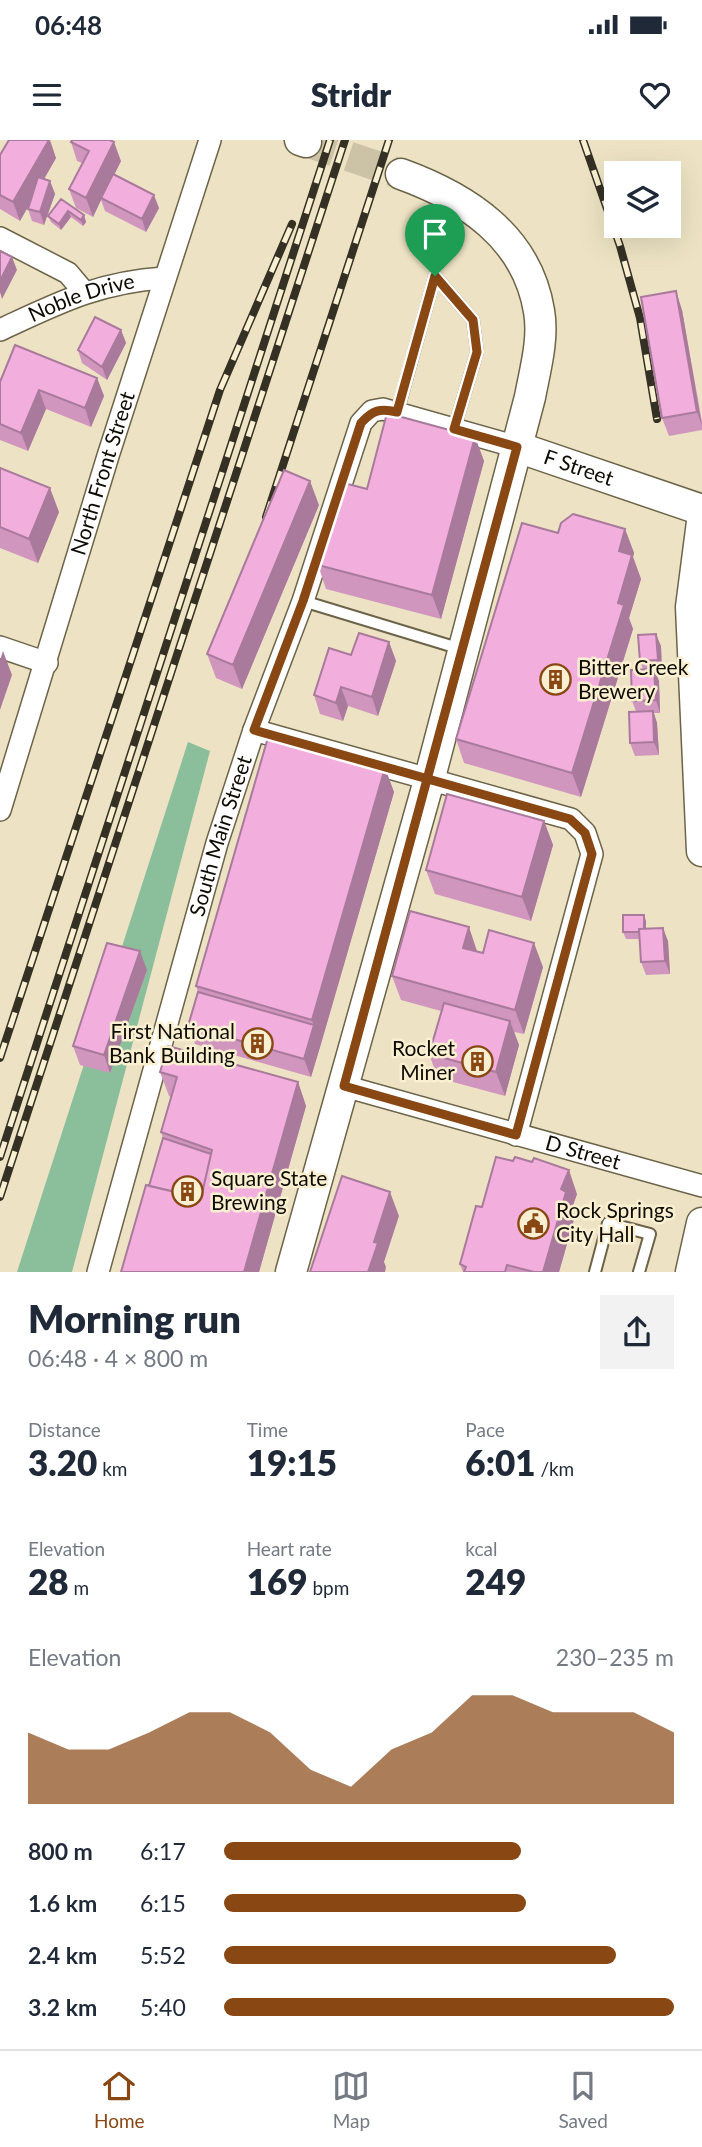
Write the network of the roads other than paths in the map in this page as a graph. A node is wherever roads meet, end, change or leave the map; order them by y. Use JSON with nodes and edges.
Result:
{"nodes":[{"id":1,"x":210,"y":140,"type":"edge"},
{"id":2,"x":401,"y":174,"type":"tunnel mouth"},
{"id":3,"x":0,"y":238,"type":"edge"},
{"id":4,"x":164,"y":278,"type":"junction"},
{"id":5,"x":84,"y":292,"type":"junction"},
{"id":6,"x":0,"y":330,"type":"edge"},
{"id":7,"x":372,"y":411,"type":"joint"},
{"id":8,"x":397,"y":412,"type":"junction"},
{"id":9,"x":454,"y":429,"type":"junction"},
{"id":10,"x":517,"y":447,"type":"junction"},
{"id":11,"x":702,"y":510,"type":"edge"},
{"id":12,"x":702,"y":522,"type":"edge"},
{"id":13,"x":303,"y":601,"type":"junction"},
{"id":14,"x":0,"y":648,"type":"edge"},
{"id":15,"x":464,"y":650,"type":"junction"},
{"id":16,"x":47,"y":663,"type":"junction"},
{"id":17,"x":254,"y":730,"type":"junction"},
{"id":18,"x":430,"y":778,"type":"junction"},
{"id":19,"x":0,"y":810,"type":"edge"},
{"id":20,"x":702,"y":851,"type":"edge"},
{"id":21,"x":344,"y":1086,"type":"junction"},
{"id":22,"x":516,"y":1135,"type":"junction"},
{"id":23,"x":702,"y":1186,"type":"edge"},
{"id":24,"x":702,"y":1223,"type":"edge"},
{"id":25,"x":98,"y":1272,"type":"edge"},
{"id":26,"x":291,"y":1272,"type":"edge"},
{"id":27,"x":594,"y":1272,"type":"edge"},
{"id":28,"x":639,"y":1272,"type":"edge"},
{"id":29,"x":691,"y":1272,"type":"edge"}],
"edges":[{"from":1,"to":4,"type":"street","name":"North Front Street"},
{"from":2,"to":10,"type":"street"},
{"from":3,"to":5,"type":"street"},
{"from":4,"to":5,"type":"street","name":"Noble Drive"},
{"from":4,"to":16,"type":"street","name":"North Front Street"},
{"from":5,"to":6,"type":"street","name":"Noble Drive"},
{"from":7,"to":8,"type":"street","name":"F Street"},
{"from":7,"to":13,"type":"street","name":"South Main Street"},
{"from":8,"to":9,"type":"street","name":"F Street"},
{"from":8,"to":9,"type":"lane"},
{"from":9,"to":10,"type":"street","name":"F Street"},
{"from":10,"to":11,"type":"street","name":"F Street"},
{"from":10,"to":15,"type":"street"},
{"from":12,"to":20,"type":"street"},
{"from":13,"to":15,"type":"lane"},
{"from":13,"to":17,"type":"street","name":"South Main Street"},
{"from":14,"to":16,"type":"street"},
{"from":15,"to":18,"type":"street"},
{"from":16,"to":19,"type":"street","name":"North Front Street"},
{"from":17,"to":18,"type":"street"},
{"from":17,"to":25,"type":"street","name":"South Main Street"},
{"from":18,"to":21,"type":"street"},
{"from":18,"to":22,"type":"street"},
{"from":21,"to":22,"type":"street","name":"D Street"},
{"from":21,"to":26,"type":"street"},
{"from":22,"to":23,"type":"street","name":"D Street"},
{"from":24,"to":29,"type":"street"},
{"from":27,"to":28,"type":"lane"}]}
